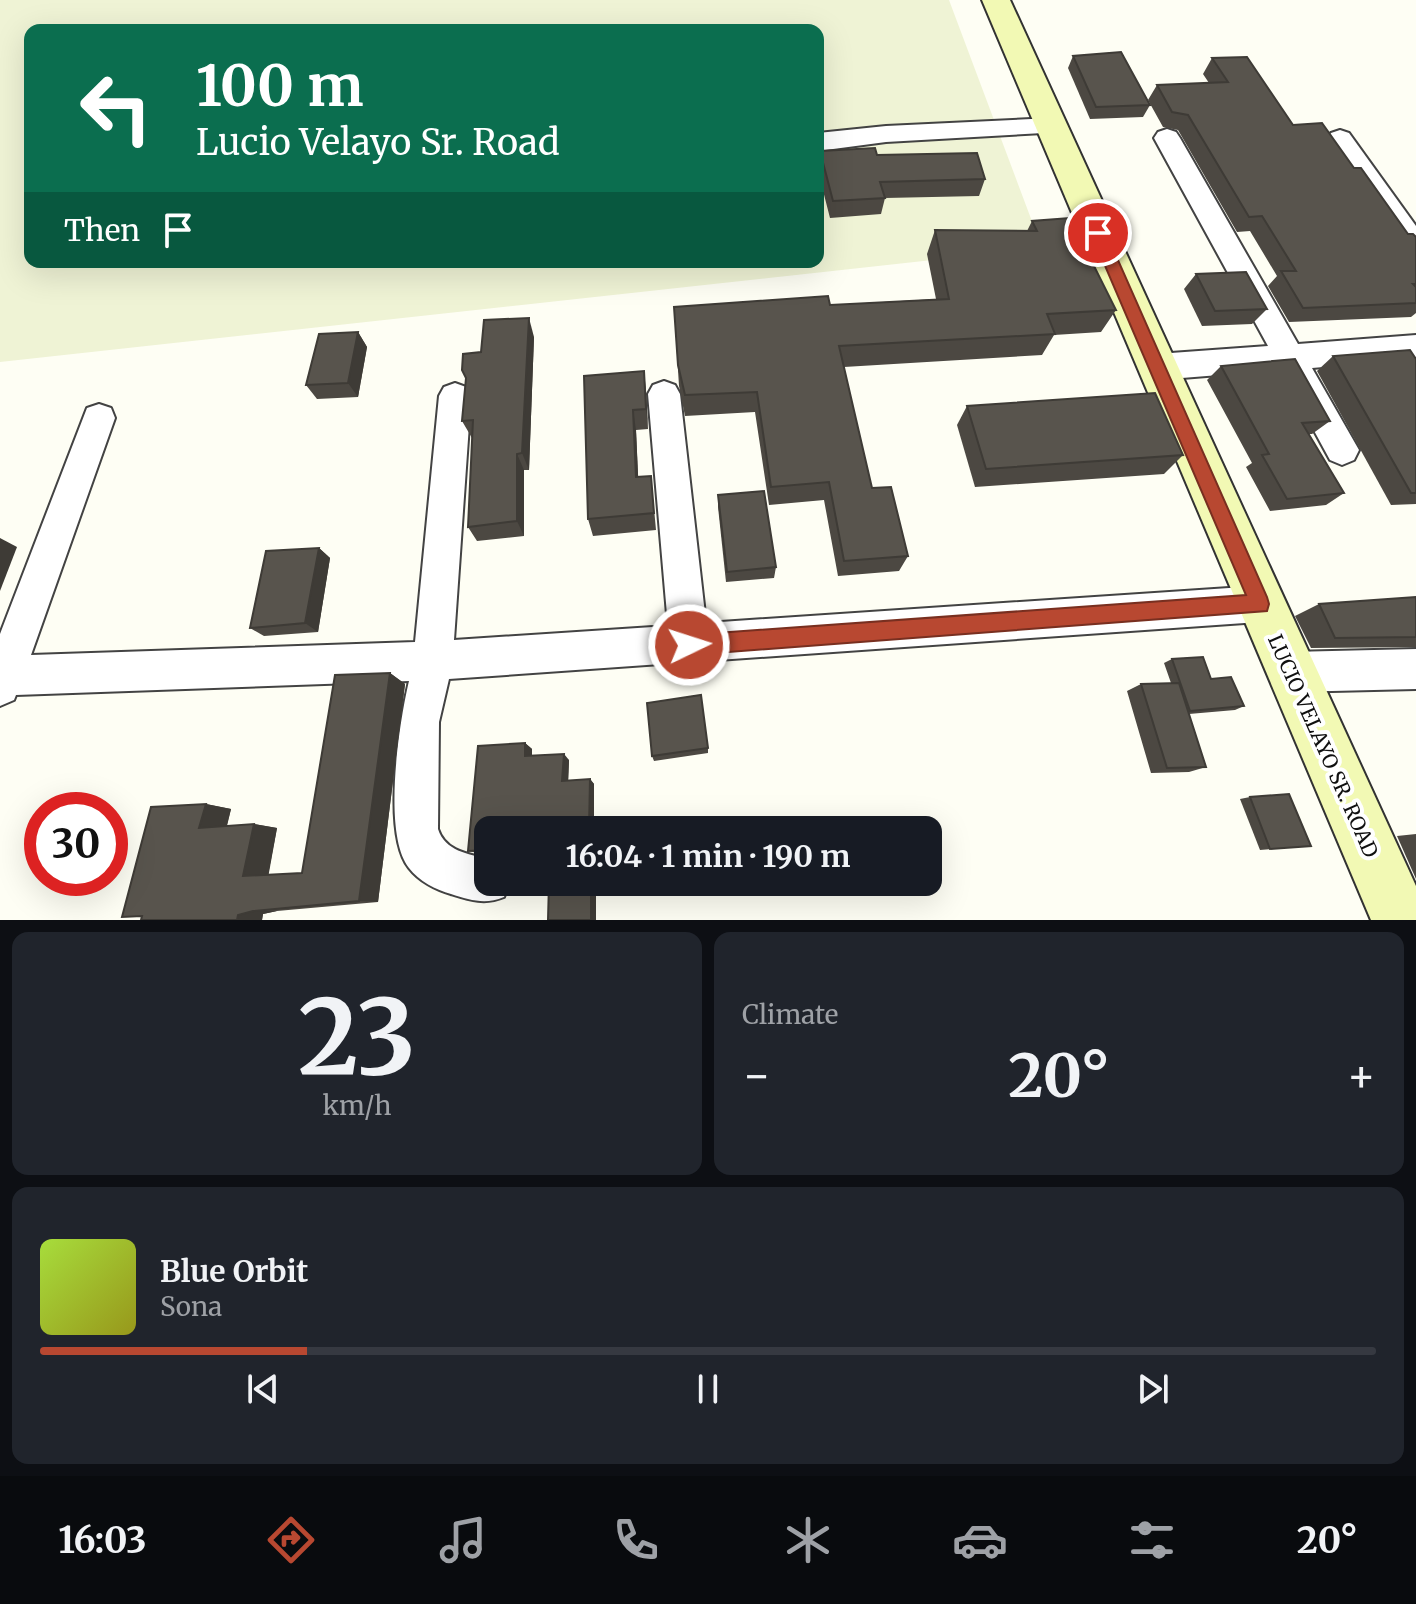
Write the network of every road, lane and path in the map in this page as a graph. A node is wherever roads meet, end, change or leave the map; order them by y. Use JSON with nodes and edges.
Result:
{"nodes":[{"id":1,"x":996,"y":0,"type":"edge"},
{"id":2,"x":1052,"y":126,"type":"junction"},
{"id":3,"x":1167,"y":138,"type":"dead end"},
{"id":4,"x":1340,"y":139,"type":"dead end"},
{"id":5,"x":824,"y":141,"type":"edge"},
{"id":6,"x":1416,"y":248,"type":"edge"},
{"id":7,"x":1416,"y":347,"type":"edge"},
{"id":8,"x":1288,"y":355,"type":"junction"},
{"id":9,"x":1157,"y":367,"type":"junction"},
{"id":10,"x":664,"y":394,"type":"dead end"},
{"id":11,"x":455,"y":396,"type":"dead end"},
{"id":12,"x":99,"y":418,"type":"dead end"},
{"id":13,"x":1342,"y":450,"type":"dead end"},
{"id":14,"x":1259,"y":604,"type":"junction"},
{"id":15,"x":689,"y":645,"type":"junction"},
{"id":16,"x":433,"y":661,"type":"junction"},
{"id":17,"x":1416,"y":669,"type":"edge"},
{"id":18,"x":1290,"y":672,"type":"junction"},
{"id":19,"x":1,"y":679,"type":"edge"},
{"id":20,"x":474,"y":878,"type":"edge"},
{"id":21,"x":1401,"y":920,"type":"edge"}],
"edges":[{"from":1,"to":2,"type":"main road","name":"LUCIO VELAYO SR. ROAD"},
{"from":2,"to":5,"type":"street"},
{"from":2,"to":9,"type":"main road","name":"LUCIO VELAYO SR. ROAD"},
{"from":3,"to":8,"type":"street"},
{"from":4,"to":6,"type":"street"},
{"from":7,"to":8,"type":"street"},
{"from":8,"to":9,"type":"street"},
{"from":8,"to":13,"type":"street"},
{"from":9,"to":14,"type":"main road","name":"LUCIO VELAYO SR. ROAD"},
{"from":10,"to":15,"type":"street"},
{"from":11,"to":16,"type":"street"},
{"from":12,"to":19,"type":"street"},
{"from":14,"to":15,"type":"street"},
{"from":14,"to":18,"type":"main road","name":"LUCIO VELAYO SR. ROAD"},
{"from":15,"to":16,"type":"street"},
{"from":16,"to":19,"type":"street"},
{"from":16,"to":20,"type":"street"},
{"from":17,"to":18,"type":"street"},
{"from":18,"to":21,"type":"main road","name":"LUCIO VELAYO SR. ROAD"}]}
